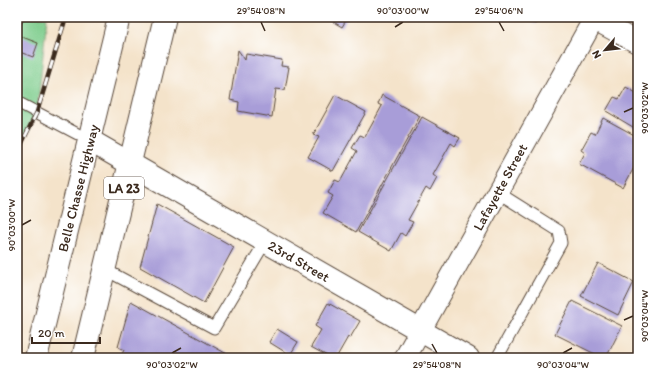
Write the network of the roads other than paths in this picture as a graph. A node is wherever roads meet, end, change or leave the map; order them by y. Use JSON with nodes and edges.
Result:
{"nodes":[{"id":1,"x":119,"y":17,"type":"edge"},
{"id":2,"x":165,"y":17,"type":"edge"},
{"id":3,"x":594,"y":18,"type":"edge"},
{"id":4,"x":638,"y":43,"type":"edge"},
{"id":5,"x":17,"y":102,"type":"edge"},
{"id":6,"x":89,"y":140,"type":"junction"},
{"id":7,"x":130,"y":163,"type":"junction"},
{"id":8,"x":497,"y":192,"type":"junction"},
{"id":9,"x":265,"y":242,"type":"junction"},
{"id":10,"x":104,"y":269,"type":"junction"},
{"id":11,"x":420,"y":331,"type":"junction"},
{"id":12,"x":36,"y":358,"type":"edge"},
{"id":13,"x":82,"y":358,"type":"edge"},
{"id":14,"x":405,"y":358,"type":"edge"},
{"id":15,"x":468,"y":358,"type":"edge"},
{"id":16,"x":497,"y":358,"type":"edge"}],
"edges":[{"from":1,"to":6,"type":"main road","name":"Belle Chasse Highway"},
{"from":2,"to":7,"type":"main road","number":"LA 23"},
{"from":3,"to":4,"type":"street"},
{"from":3,"to":8,"type":"street","name":"Lafayette Street"},
{"from":5,"to":6,"type":"lane"},
{"from":6,"to":7,"type":"main road","name":"23rd Street"},
{"from":6,"to":12,"type":"main road","name":"Belle Chasse Highway"},
{"from":7,"to":9,"type":"main road","name":"23rd Street"},
{"from":7,"to":10,"type":"main road","number":"LA 23"},
{"from":8,"to":11,"type":"street","name":"Lafayette Street"},
{"from":8,"to":16,"type":"lane"},
{"from":9,"to":10,"type":"lane"},
{"from":9,"to":11,"type":"main road","name":"23rd Street"},
{"from":10,"to":13,"type":"main road","number":"LA 23"},
{"from":11,"to":14,"type":"street","name":"Lafayette Street"},
{"from":11,"to":15,"type":"main road","name":"23rd Street"}]}
